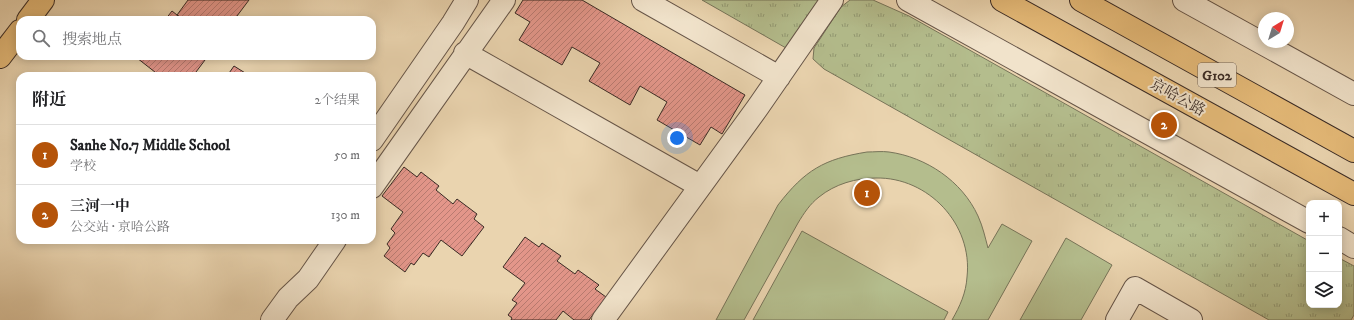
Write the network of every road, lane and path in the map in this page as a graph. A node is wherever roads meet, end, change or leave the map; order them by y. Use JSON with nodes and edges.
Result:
{"nodes":[{"id":1,"x":43,"y":0,"type":"edge"},
{"id":2,"x":467,"y":0,"type":"edge"},
{"id":3,"x":504,"y":0,"type":"edge"},
{"id":4,"x":643,"y":0,"type":"edge"},
{"id":5,"x":832,"y":0,"type":"edge"},
{"id":6,"x":908,"y":0,"type":"edge"},
{"id":7,"x":1002,"y":0,"type":"edge"},
{"id":8,"x":1081,"y":0,"type":"edge"},
{"id":9,"x":1184,"y":0,"type":"edge"},
{"id":10,"x":31,"y":16,"type":"edge"},
{"id":11,"x":16,"y":36,"type":"edge"},
{"id":12,"x":465,"y":53,"type":"junction"},
{"id":13,"x":0,"y":57,"type":"edge"},
{"id":14,"x":779,"y":78,"type":"junction"},
{"id":15,"x":1354,"y":94,"type":"edge"},
{"id":16,"x":376,"y":134,"type":"edge"},
{"id":17,"x":1354,"y":151,"type":"edge"},
{"id":18,"x":376,"y":181,"type":"edge"},
{"id":19,"x":700,"y":186,"type":"junction"},
{"id":20,"x":1354,"y":194,"type":"edge"},
{"id":21,"x":1306,"y":220,"type":"edge"},
{"id":22,"x":1342,"y":240,"type":"edge"},
{"id":23,"x":332,"y":244,"type":"edge"},
{"id":24,"x":1354,"y":247,"type":"edge"},
{"id":25,"x":272,"y":320,"type":"edge"},
{"id":26,"x":602,"y":320,"type":"edge"},
{"id":27,"x":1117,"y":320,"type":"edge"},
{"id":28,"x":1191,"y":320,"type":"edge"}],
"edges":[{"from":1,"to":10,"type":"main road"},
{"from":2,"to":16,"type":"street"},
{"from":3,"to":12,"type":"street"},
{"from":4,"to":14,"type":"street"},
{"from":5,"to":14,"type":"street"},
{"from":6,"to":21,"type":"street"},
{"from":7,"to":20,"type":"main road","name":"京哈公路","number":"G102"},
{"from":8,"to":17,"type":"main road","number":"G102"},
{"from":9,"to":15,"type":"street"},
{"from":11,"to":13,"type":"main road"},
{"from":12,"to":18,"type":"street"},
{"from":12,"to":19,"type":"street"},
{"from":14,"to":19,"type":"street"},
{"from":19,"to":26,"type":"street"},
{"from":22,"to":24,"type":"street"},
{"from":23,"to":25,"type":"street"},
{"from":27,"to":28,"type":"street"}]}
